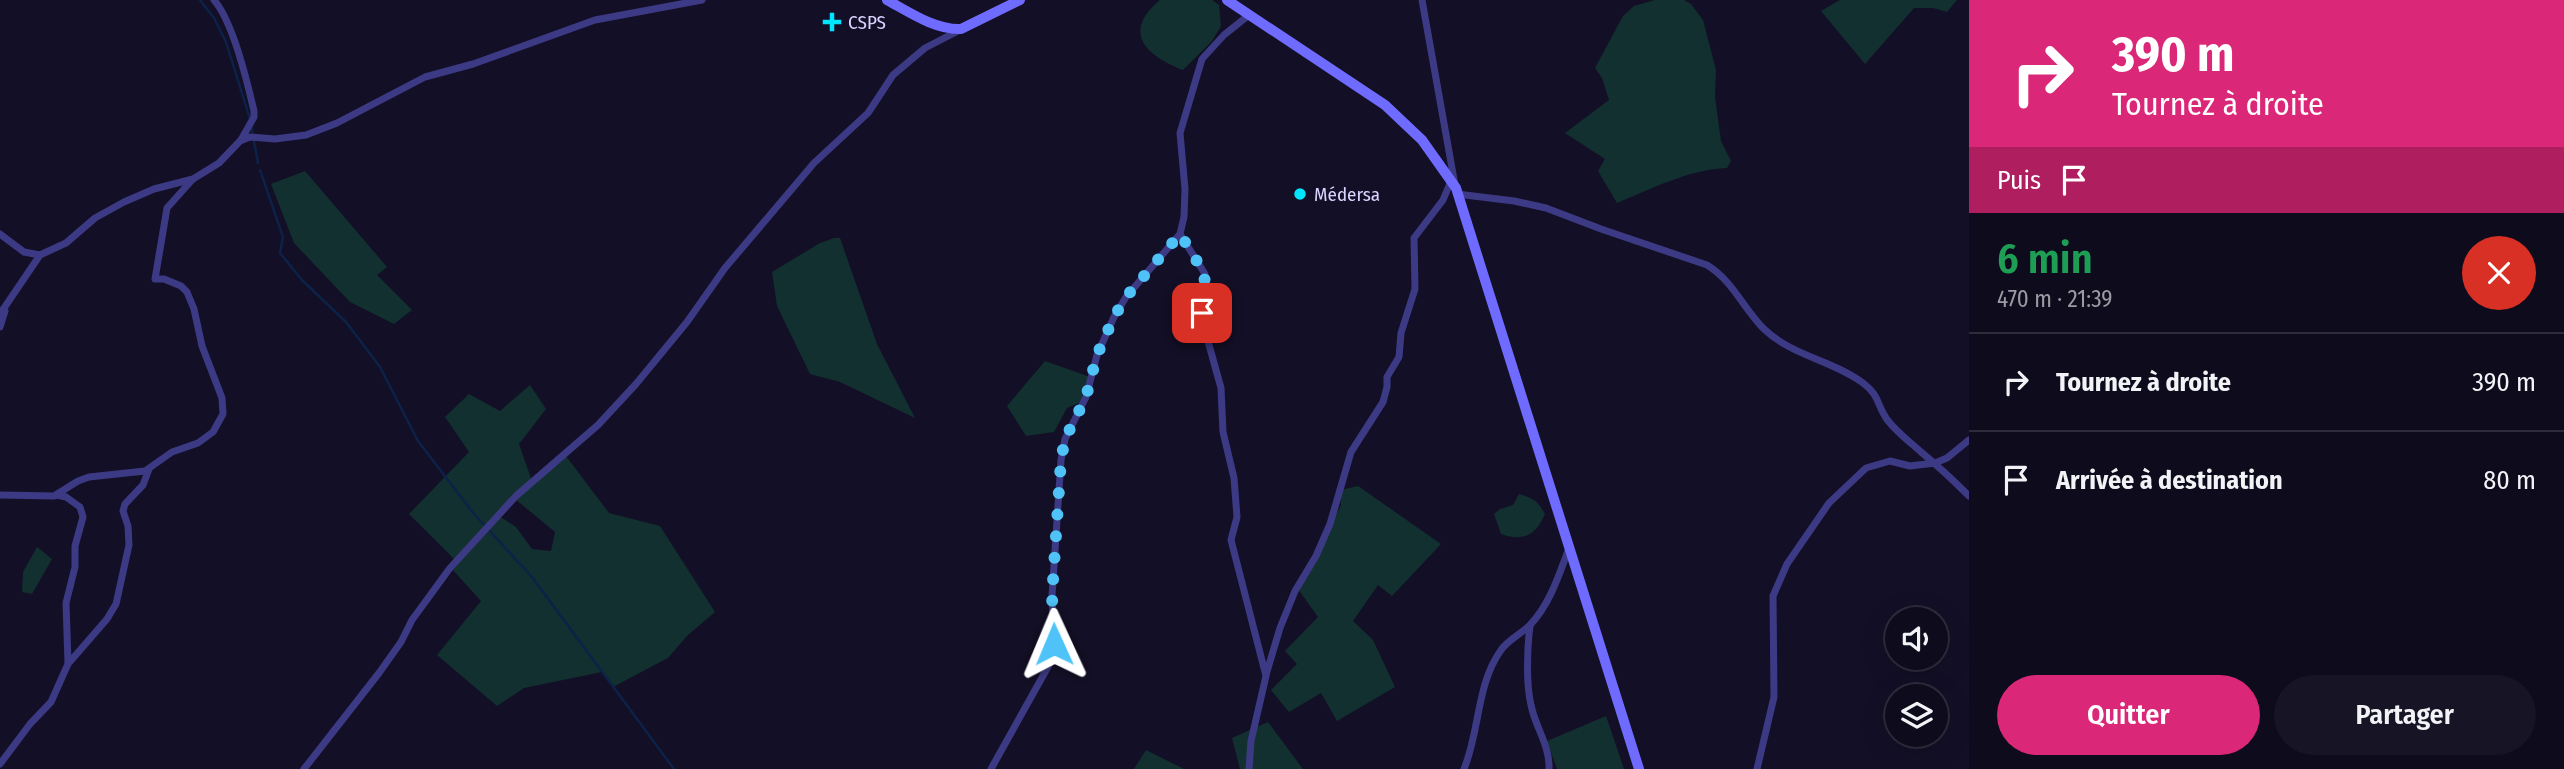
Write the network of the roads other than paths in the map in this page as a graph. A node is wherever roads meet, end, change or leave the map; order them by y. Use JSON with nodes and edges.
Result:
{"nodes":[{"id":1,"x":214,"y":0,"type":"edge"},
{"id":2,"x":702,"y":0,"type":"edge"},
{"id":3,"x":887,"y":0,"type":"edge"},
{"id":4,"x":1020,"y":0,"type":"edge"},
{"id":5,"x":1227,"y":0,"type":"edge"},
{"id":6,"x":1422,"y":0,"type":"edge"},
{"id":7,"x":1249,"y":15,"type":"junction"},
{"id":8,"x":961,"y":29,"type":"junction"},
{"id":9,"x":240,"y":141,"type":"junction"},
{"id":10,"x":193,"y":179,"type":"junction"},
{"id":11,"x":1455,"y":187,"type":"junction"},
{"id":12,"x":0,"y":233,"type":"edge"},
{"id":13,"x":1180,"y":234,"type":"junction"},
{"id":14,"x":40,"y":255,"type":"junction"},
{"id":15,"x":2,"y":312,"type":"edge"},
{"id":16,"x":0,"y":327,"type":"edge"},
{"id":17,"x":1969,"y":440,"type":"edge"},
{"id":18,"x":1935,"y":463,"type":"junction"},
{"id":19,"x":149,"y":468,"type":"junction"},
{"id":20,"x":0,"y":495,"type":"edge"},
{"id":21,"x":57,"y":495,"type":"junction"},
{"id":22,"x":1969,"y":496,"type":"edge"},
{"id":23,"x":1569,"y":548,"type":"junction"},
{"id":24,"x":1530,"y":625,"type":"junction"},
{"id":25,"x":68,"y":664,"type":"junction"},
{"id":26,"x":1266,"y":676,"type":"junction"},
{"id":27,"x":0,"y":764,"type":"edge"},
{"id":28,"x":304,"y":769,"type":"edge"},
{"id":29,"x":991,"y":769,"type":"edge"},
{"id":30,"x":1250,"y":769,"type":"edge"},
{"id":31,"x":1464,"y":769,"type":"edge"},
{"id":32,"x":1549,"y":769,"type":"edge"},
{"id":33,"x":1639,"y":769,"type":"edge"},
{"id":34,"x":1757,"y":769,"type":"edge"}],
"edges":[{"from":1,"to":9,"type":"street"},
{"from":2,"to":9,"type":"street"},
{"from":3,"to":8,"type":"street"},
{"from":4,"to":8,"type":"street"},
{"from":5,"to":7,"type":"street"},
{"from":6,"to":11,"type":"street"},
{"from":7,"to":11,"type":"street"},
{"from":7,"to":13,"type":"street"},
{"from":8,"to":28,"type":"street"},
{"from":9,"to":10,"type":"street"},
{"from":10,"to":14,"type":"street"},
{"from":10,"to":19,"type":"street"},
{"from":11,"to":18,"type":"street"},
{"from":11,"to":23,"type":"street"},
{"from":11,"to":26,"type":"street"},
{"from":12,"to":14,"type":"street"},
{"from":13,"to":26,"type":"street"},
{"from":13,"to":29,"type":"street"},
{"from":14,"to":15,"type":"street"},
{"from":15,"to":16,"type":"street"},
{"from":17,"to":18,"type":"street"},
{"from":18,"to":22,"type":"street"},
{"from":18,"to":34,"type":"street"},
{"from":19,"to":21,"type":"street"},
{"from":19,"to":25,"type":"street"},
{"from":20,"to":21,"type":"street"},
{"from":21,"to":25,"type":"street"},
{"from":23,"to":24,"type":"street"},
{"from":23,"to":33,"type":"street"},
{"from":24,"to":31,"type":"street"},
{"from":24,"to":32,"type":"street"},
{"from":25,"to":27,"type":"street"},
{"from":26,"to":30,"type":"street"}]}
